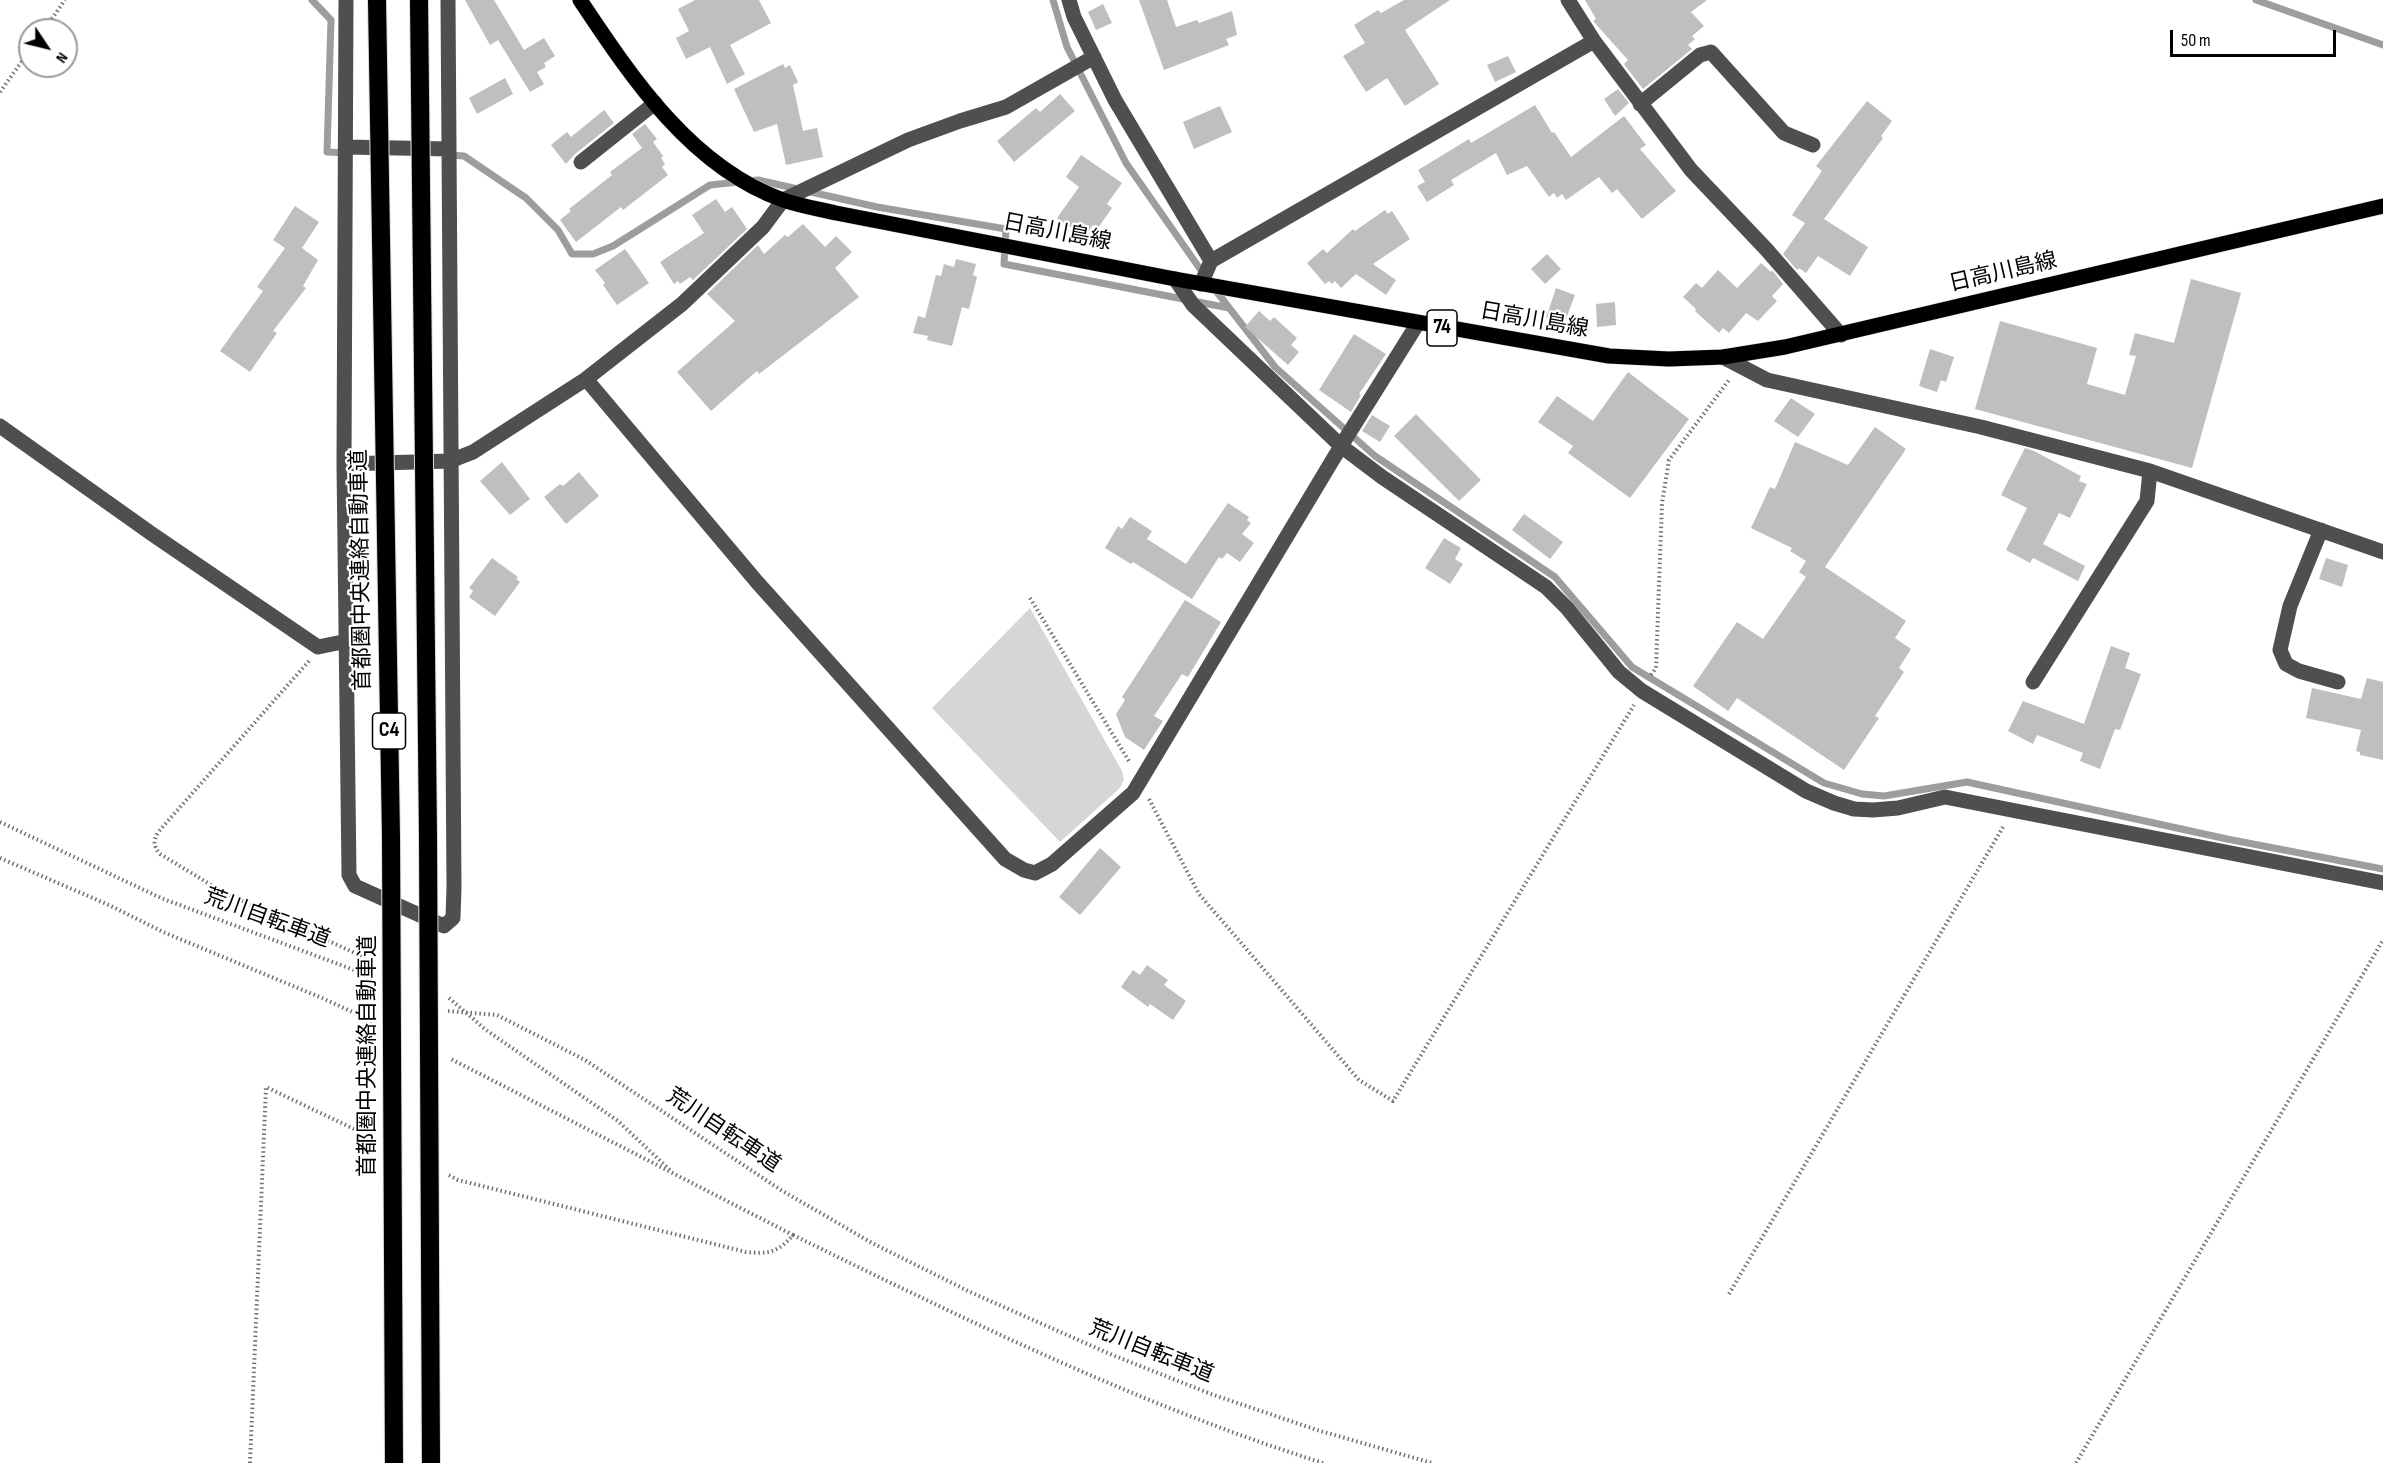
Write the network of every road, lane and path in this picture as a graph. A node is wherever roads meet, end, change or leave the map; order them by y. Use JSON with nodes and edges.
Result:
{"nodes":[{"id":1,"x":65,"y":0,"type":"edge"},
{"id":2,"x":346,"y":0,"type":"edge"},
{"id":3,"x":377,"y":0,"type":"edge"},
{"id":4,"x":419,"y":0,"type":"edge"},
{"id":5,"x":448,"y":0,"type":"edge"},
{"id":6,"x":580,"y":0,"type":"edge"},
{"id":7,"x":1069,"y":0,"type":"edge"},
{"id":8,"x":1569,"y":0,"type":"edge"},
{"id":9,"x":52,"y":18,"type":"edge"},
{"id":10,"x":1594,"y":41,"type":"junction"},
{"id":11,"x":1094,"y":57,"type":"junction"},
{"id":12,"x":18,"y":67,"type":"edge"},
{"id":13,"x":0,"y":92,"type":"edge"},
{"id":14,"x":655,"y":103,"type":"junction"},
{"id":15,"x":1640,"y":104,"type":"junction"},
{"id":16,"x":1814,"y":145,"type":"dead end"},
{"id":17,"x":346,"y":147,"type":"junction"},
{"id":18,"x":449,"y":149,"type":"junction"},
{"id":19,"x":581,"y":162,"type":"dead end"},
{"id":20,"x":783,"y":200,"type":"junction"},
{"id":21,"x":2383,"y":206,"type":"edge"},
{"id":22,"x":1211,"y":261,"type":"junction"},
{"id":23,"x":1175,"y":279,"type":"junction"},
{"id":24,"x":1201,"y":284,"type":"junction"},
{"id":25,"x":1418,"y":323,"type":"junction"},
{"id":26,"x":1841,"y":336,"type":"junction"},
{"id":27,"x":1724,"y":357,"type":"junction"},
{"id":28,"x":1740,"y":365,"type":"junction"},
{"id":29,"x":586,"y":379,"type":"junction"},
{"id":30,"x":0,"y":426,"type":"edge"},
{"id":31,"x":1341,"y":446,"type":"junction"},
{"id":32,"x":450,"y":461,"type":"junction"},
{"id":33,"x":344,"y":464,"type":"junction"},
{"id":34,"x":2150,"y":471,"type":"junction"},
{"id":35,"x":2320,"y":530,"type":"junction"},
{"id":36,"x":2383,"y":552,"type":"edge"},
{"id":37,"x":1030,"y":598,"type":"dead end"},
{"id":38,"x":347,"y":641,"type":"junction"},
{"id":39,"x":318,"y":647,"type":"junction"},
{"id":40,"x":2033,"y":682,"type":"dead end"},
{"id":41,"x":2338,"y":682,"type":"dead end"},
{"id":42,"x":1642,"y":691,"type":"junction"},
{"id":43,"x":1140,"y":782,"type":"junction"},
{"id":44,"x":2008,"y":809,"type":"junction"},
{"id":45,"x":0,"y":822,"type":"edge"},
{"id":46,"x":0,"y":858,"type":"edge"},
{"id":47,"x":2383,"y":883,"type":"edge"},
{"id":48,"x":2383,"y":940,"type":"edge"},
{"id":49,"x":380,"y":964,"type":"dead end"},
{"id":50,"x":381,"y":980,"type":"dead end"},
{"id":51,"x":448,"y":997,"type":"dead end"},
{"id":52,"x":444,"y":1011,"type":"dead end"},
{"id":53,"x":466,"y":1013,"type":"junction"},
{"id":54,"x":382,"y":1026,"type":"dead end"},
{"id":55,"x":443,"y":1056,"type":"dead end"},
{"id":56,"x":375,"y":1139,"type":"dead end"},
{"id":57,"x":448,"y":1175,"type":"dead end"},
{"id":58,"x":677,"y":1177,"type":"junction"},
{"id":59,"x":793,"y":1235,"type":"junction"},
{"id":60,"x":1729,"y":1294,"type":"dead end"},
{"id":61,"x":250,"y":1463,"type":"edge"},
{"id":62,"x":394,"y":1463,"type":"edge"},
{"id":63,"x":431,"y":1463,"type":"edge"},
{"id":64,"x":1323,"y":1463,"type":"edge"},
{"id":65,"x":1432,"y":1463,"type":"edge"},
{"id":66,"x":2076,"y":1463,"type":"edge"}],
"edges":[{"from":1,"to":9,"type":"path"},
{"from":2,"to":17,"type":"street"},
{"from":3,"to":62,"type":"highway","name":"首都圏中央連絡自動車道","number":"C4","bridge":true},
{"from":4,"to":63,"type":"highway","number":"C4","bridge":true},
{"from":5,"to":18,"type":"street"},
{"from":6,"to":14,"type":"main road","name":"日高川島線","number":"74"},
{"from":7,"to":11,"type":"street"},
{"from":8,"to":10,"type":"street"},
{"from":10,"to":15,"type":"street"},
{"from":10,"to":22,"type":"street"},
{"from":11,"to":20,"type":"street"},
{"from":11,"to":22,"type":"street"},
{"from":12,"to":13,"type":"path"},
{"from":14,"to":19,"type":"street"},
{"from":14,"to":20,"type":"main road","name":"日高川島線","number":"74"},
{"from":15,"to":16,"type":"street"},
{"from":15,"to":26,"type":"street"},
{"from":17,"to":18,"type":"street"},
{"from":17,"to":33,"type":"street"},
{"from":18,"to":32,"type":"street"},
{"from":20,"to":23,"type":"main road","name":"日高川島線","number":"74"},
{"from":20,"to":29,"type":"street"},
{"from":21,"to":26,"type":"main road","name":"日高川島線","number":"74"},
{"from":22,"to":24,"type":"street"},
{"from":23,"to":24,"type":"main road","name":"日高川島線","number":"74"},
{"from":23,"to":31,"type":"street"},
{"from":24,"to":25,"type":"main road","name":"日高川島線","number":"74"},
{"from":25,"to":27,"type":"main road","name":"日高川島線","number":"74"},
{"from":25,"to":31,"type":"street"},
{"from":26,"to":27,"type":"main road","name":"日高川島線","number":"74"},
{"from":27,"to":28,"type":"street"},
{"from":28,"to":34,"type":"street"},
{"from":28,"to":42,"type":"path"},
{"from":29,"to":32,"type":"street"},
{"from":29,"to":43,"type":"street"},
{"from":30,"to":39,"type":"street"},
{"from":31,"to":42,"type":"street"},
{"from":31,"to":43,"type":"street"},
{"from":32,"to":33,"type":"street"},
{"from":32,"to":38,"type":"street"},
{"from":33,"to":38,"type":"street"},
{"from":34,"to":35,"type":"street"},
{"from":34,"to":40,"type":"street"},
{"from":35,"to":36,"type":"street"},
{"from":35,"to":41,"type":"street"},
{"from":37,"to":43,"type":"path"},
{"from":38,"to":39,"type":"street"},
{"from":39,"to":49,"type":"path"},
{"from":42,"to":43,"type":"path"},
{"from":42,"to":44,"type":"street"},
{"from":44,"to":47,"type":"street"},
{"from":44,"to":60,"type":"path"},
{"from":45,"to":50,"type":"path","name":"荒川自転車道"},
{"from":46,"to":54,"type":"path"},
{"from":48,"to":66,"type":"path"},
{"from":51,"to":53,"type":"path"},
{"from":52,"to":53,"type":"path","name":"荒川自転車道"},
{"from":53,"to":58,"type":"path"},
{"from":53,"to":65,"type":"path","name":"荒川自転車道"},
{"from":55,"to":58,"type":"path"},
{"from":56,"to":61,"type":"path"},
{"from":57,"to":59,"type":"path"},
{"from":58,"to":59,"type":"path"},
{"from":59,"to":64,"type":"path"}]}
